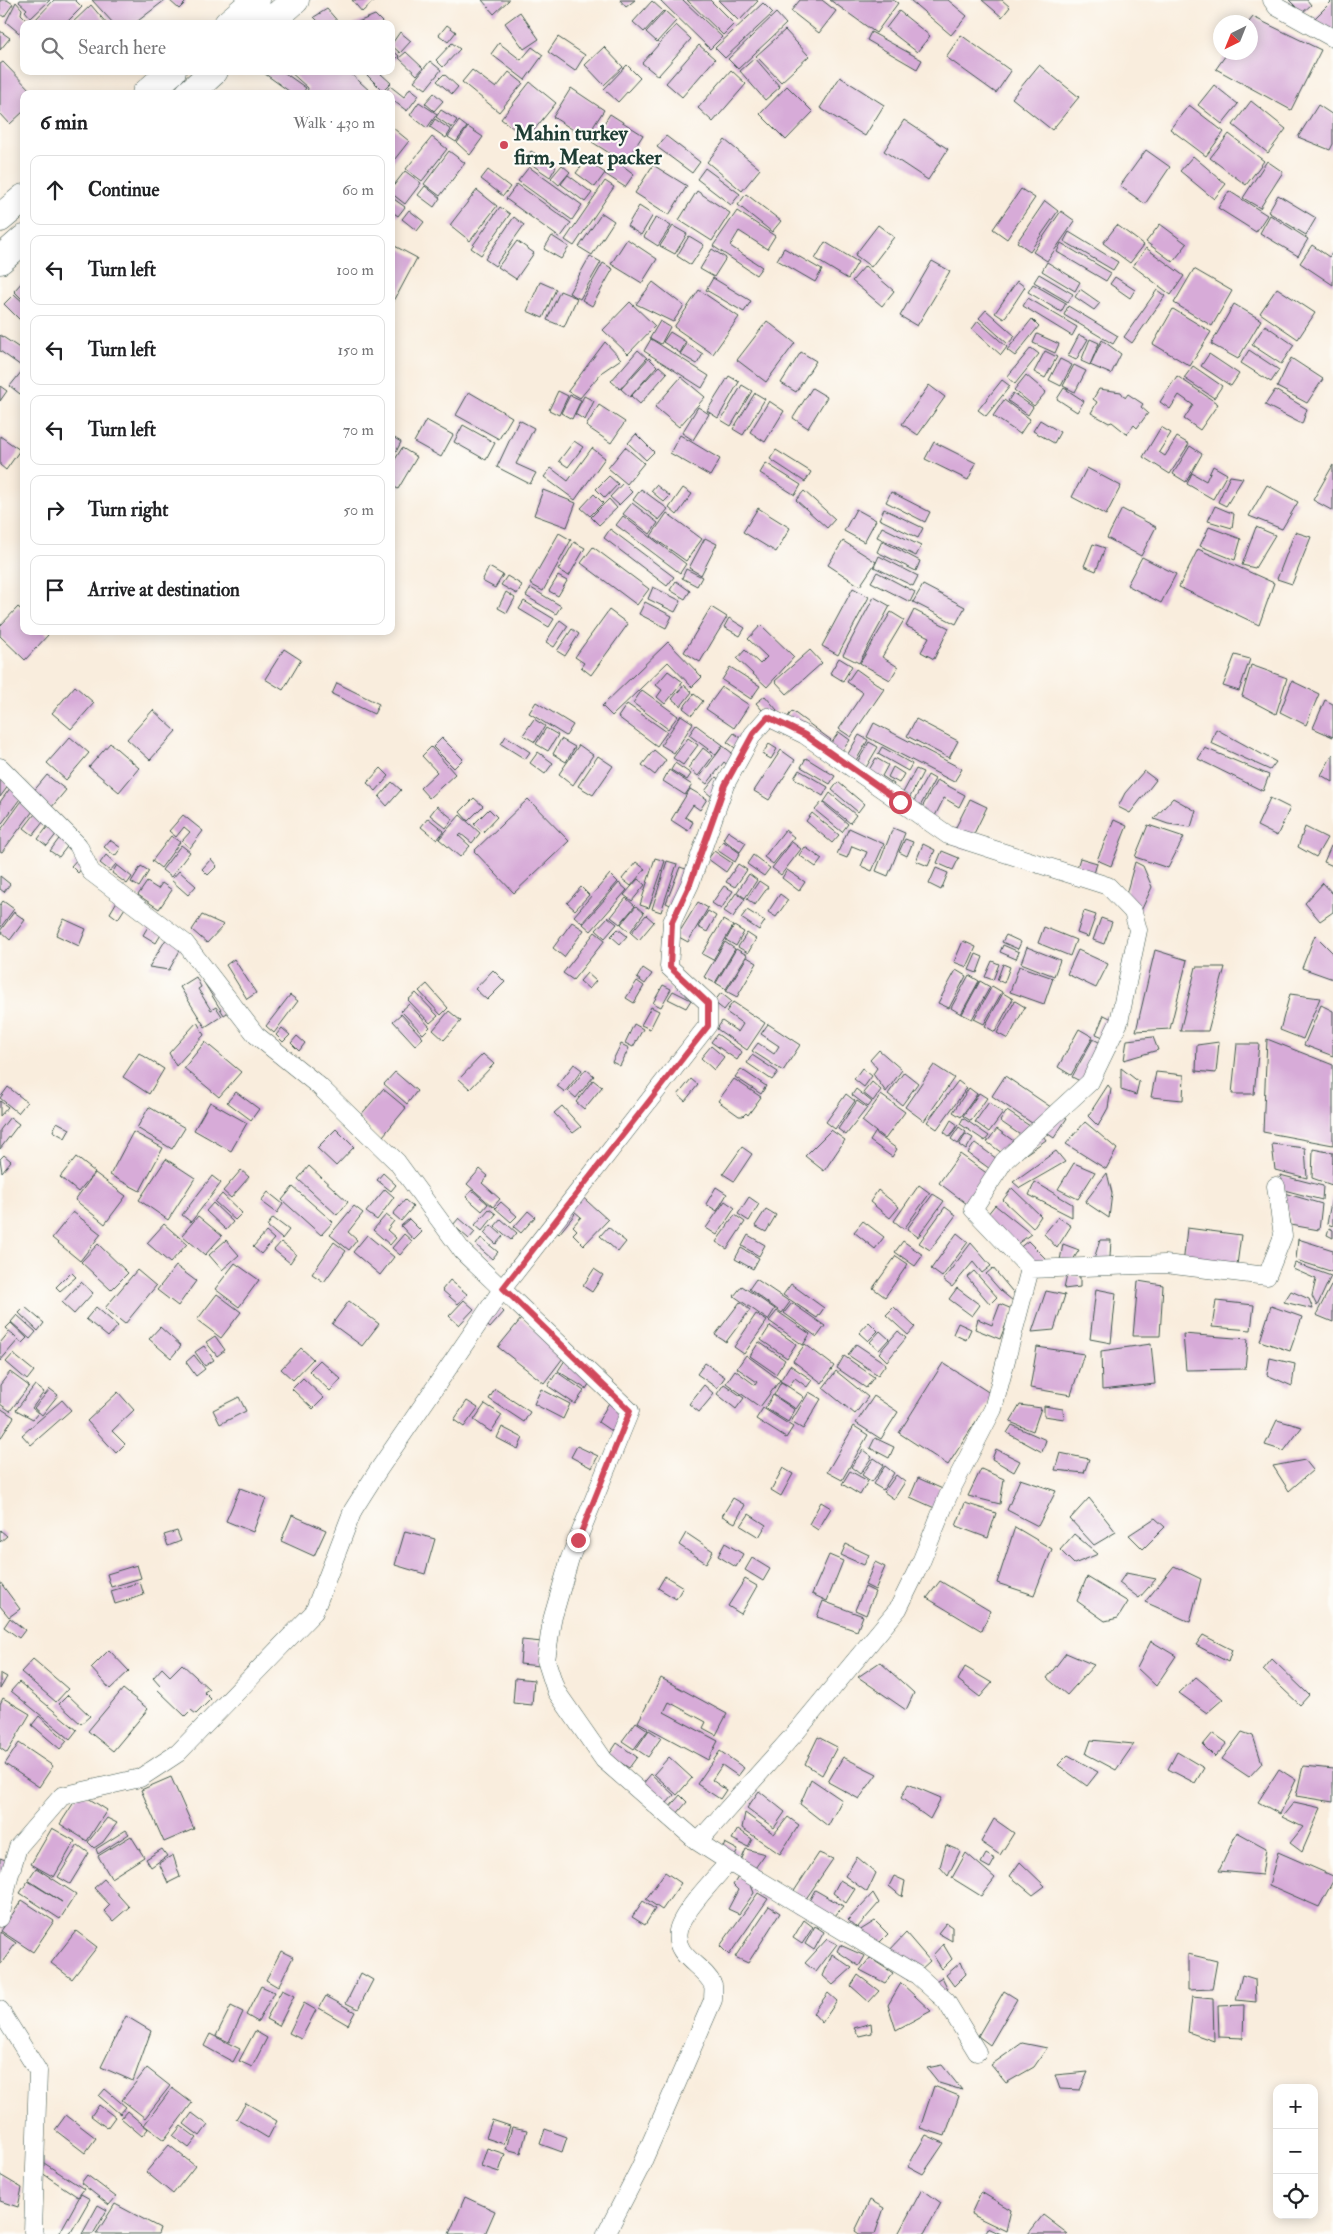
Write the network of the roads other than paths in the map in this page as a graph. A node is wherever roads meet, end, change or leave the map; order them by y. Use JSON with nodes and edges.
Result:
{"nodes":[{"id":1,"x":256,"y":0,"type":"edge"},
{"id":2,"x":295,"y":0,"type":"edge"},
{"id":3,"x":1272,"y":0,"type":"edge"},
{"id":4,"x":233,"y":20,"type":"edge"},
{"id":5,"x":272,"y":20,"type":"edge"},
{"id":6,"x":1333,"y":38,"type":"edge"},
{"id":7,"x":167,"y":75,"type":"edge"},
{"id":8,"x":210,"y":75,"type":"edge"},
{"id":9,"x":151,"y":90,"type":"edge"},
{"id":10,"x":193,"y":90,"type":"edge"},
{"id":11,"x":20,"y":201,"type":"edge"},
{"id":12,"x":0,"y":218,"type":"edge"},
{"id":13,"x":20,"y":242,"type":"edge"},
{"id":14,"x":0,"y":260,"type":"edge"},
{"id":15,"x":0,"y":767,"type":"edge"},
{"id":16,"x":1276,"y":1186,"type":"dead end"},
{"id":17,"x":1030,"y":1269,"type":"junction"},
{"id":18,"x":503,"y":1288,"type":"junction"},
{"id":19,"x":698,"y":1842,"type":"junction"},
{"id":20,"x":729,"y":1862,"type":"junction"},
{"id":21,"x":0,"y":1918,"type":"edge"},
{"id":22,"x":0,"y":2010,"type":"edge"},
{"id":23,"x":977,"y":2052,"type":"dead end"},
{"id":24,"x":35,"y":2234,"type":"edge"},
{"id":25,"x":606,"y":2234,"type":"edge"}],
"edges":[{"from":1,"to":4,"type":"highway"},
{"from":2,"to":5,"type":"highway"},
{"from":3,"to":6,"type":"street"},
{"from":7,"to":9,"type":"highway"},
{"from":8,"to":10,"type":"highway"},
{"from":11,"to":12,"type":"highway"},
{"from":13,"to":14,"type":"highway"},
{"from":15,"to":18,"type":"street"},
{"from":16,"to":17,"type":"street"},
{"from":17,"to":18,"type":"street"},
{"from":17,"to":19,"type":"street"},
{"from":18,"to":19,"type":"street"},
{"from":18,"to":21,"type":"street"},
{"from":19,"to":20,"type":"street"},
{"from":20,"to":23,"type":"street"},
{"from":20,"to":25,"type":"street"},
{"from":22,"to":24,"type":"street"}]}
